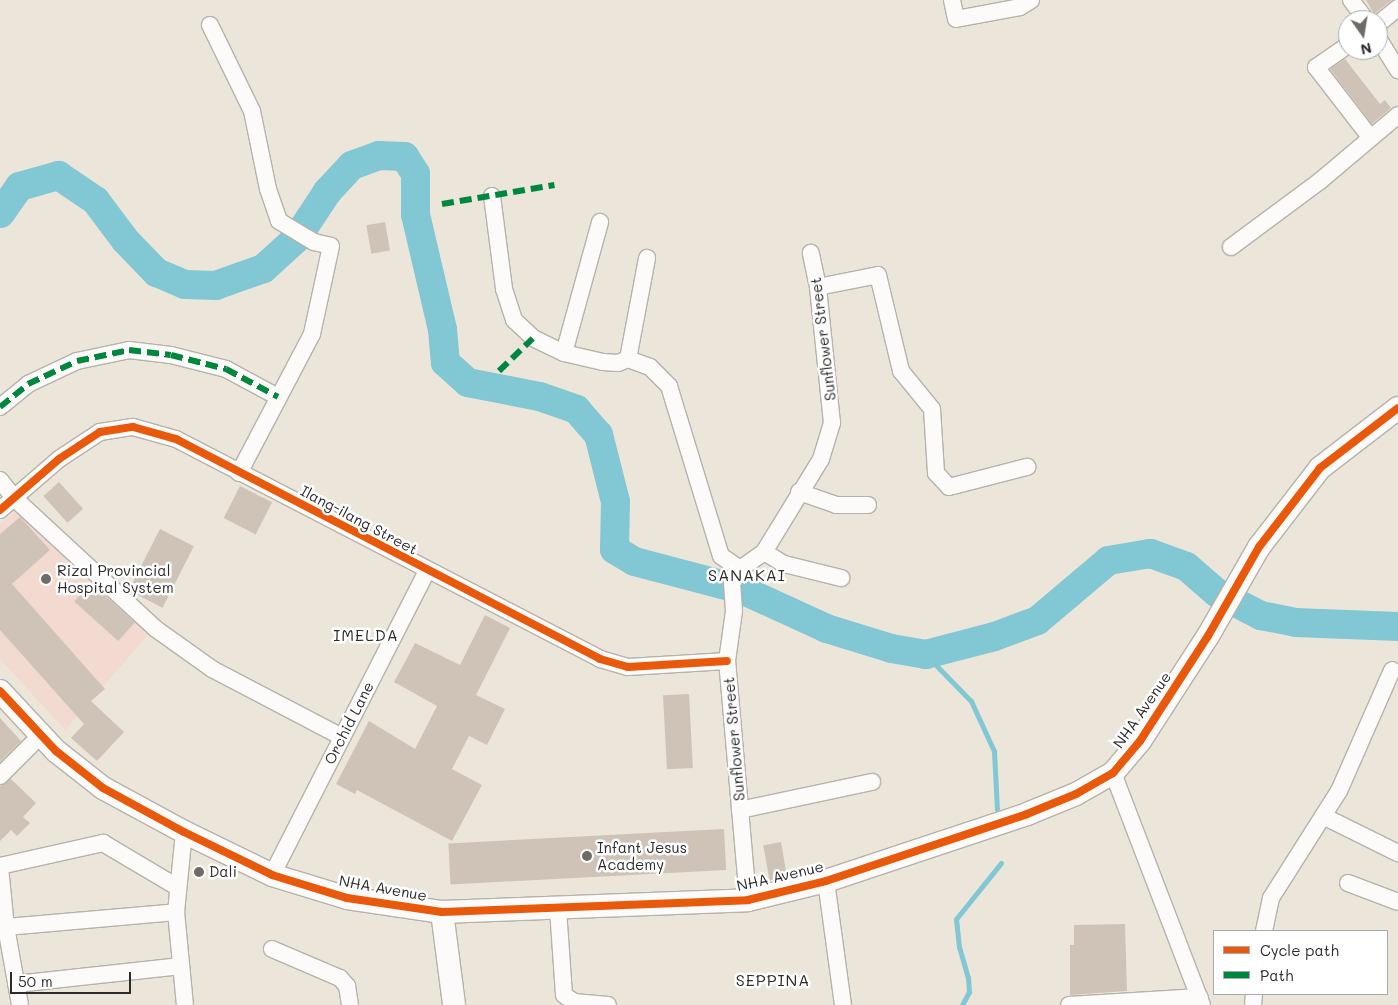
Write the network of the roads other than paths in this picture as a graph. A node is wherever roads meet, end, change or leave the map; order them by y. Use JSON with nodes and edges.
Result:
{"nodes":[{"id":1,"x":952,"y":0,"type":"edge"},
{"id":2,"x":1032,"y":0,"type":"edge"},
{"id":3,"x":1398,"y":8,"type":"edge"},
{"id":4,"x":1388,"y":16,"type":"edge"},
{"id":5,"x":210,"y":25,"type":"dead end"},
{"id":6,"x":1338,"y":52,"type":"edge"},
{"id":7,"x":1388,"y":54,"type":"edge"},
{"id":8,"x":1398,"y":70,"type":"edge"},
{"id":9,"x":1398,"y":115,"type":"edge"},
{"id":10,"x":1370,"y":137,"type":"junction"},
{"id":11,"x":492,"y":196,"type":"dead end"},
{"id":12,"x":600,"y":222,"type":"dead end"},
{"id":13,"x":1231,"y":247,"type":"dead end"},
{"id":14,"x":811,"y":253,"type":"dead end"},
{"id":15,"x":647,"y":258,"type":"dead end"},
{"id":16,"x":818,"y":287,"type":"junction"},
{"id":17,"x":564,"y":353,"type":"junction"},
{"id":18,"x":628,"y":359,"type":"junction"},
{"id":19,"x":278,"y":397,"type":"junction"},
{"id":20,"x":0,"y":407,"type":"edge"},
{"id":21,"x":1398,"y":408,"type":"edge"},
{"id":22,"x":1027,"y":467,"type":"dead end"},
{"id":23,"x":239,"y":473,"type":"junction"},
{"id":24,"x":0,"y":480,"type":"edge"},
{"id":25,"x":799,"y":492,"type":"junction"},
{"id":26,"x":14,"y":498,"type":"junction"},
{"id":27,"x":868,"y":506,"type":"dead end"},
{"id":28,"x":0,"y":510,"type":"edge"},
{"id":29,"x":764,"y":552,"type":"junction"},
{"id":30,"x":427,"y":571,"type":"junction"},
{"id":31,"x":736,"y":574,"type":"junction"},
{"id":32,"x":841,"y":578,"type":"dead end"},
{"id":33,"x":726,"y":661,"type":"junction"},
{"id":34,"x":1392,"y":670,"type":"dead end"},
{"id":35,"x":0,"y":691,"type":"edge"},
{"id":36,"x":40,"y":736,"type":"junction"},
{"id":37,"x":342,"y":737,"type":"junction"},
{"id":38,"x":1113,"y":773,"type":"junction"},
{"id":39,"x":0,"y":776,"type":"edge"},
{"id":40,"x":872,"y":782,"type":"dead end"},
{"id":41,"x":740,"y":810,"type":"junction"},
{"id":42,"x":1324,"y":816,"type":"junction"},
{"id":43,"x":184,"y":832,"type":"junction"},
{"id":44,"x":1398,"y":853,"type":"edge"},
{"id":45,"x":0,"y":866,"type":"edge"},
{"id":46,"x":272,"y":875,"type":"junction"},
{"id":47,"x":826,"y":881,"type":"junction"},
{"id":48,"x":1348,"y":884,"type":"dead end"},
{"id":49,"x":177,"y":887,"type":"junction"},
{"id":50,"x":748,"y":900,"type":"junction"},
{"id":51,"x":1398,"y":902,"type":"edge"},
{"id":52,"x":2,"y":908,"type":"edge"},
{"id":53,"x":558,"y":909,"type":"junction"},
{"id":54,"x":176,"y":912,"type":"junction"},
{"id":55,"x":442,"y":912,"type":"junction"},
{"id":56,"x":6,"y":927,"type":"junction"},
{"id":57,"x":1264,"y":930,"type":"edge"},
{"id":58,"x":272,"y":948,"type":"dead end"},
{"id":59,"x":181,"y":966,"type":"junction"},
{"id":60,"x":10,"y":976,"type":"edge"},
{"id":61,"x":1201,"y":1001,"type":"edge"},
{"id":62,"x":20,"y":1005,"type":"edge"},
{"id":63,"x":185,"y":1005,"type":"edge"},
{"id":64,"x":350,"y":1005,"type":"edge"},
{"id":65,"x":454,"y":1005,"type":"edge"},
{"id":66,"x":608,"y":1005,"type":"edge"},
{"id":67,"x":843,"y":1005,"type":"edge"},
{"id":68,"x":1069,"y":1005,"type":"edge"}],
"edges":[{"from":1,"to":2,"type":"street"},
{"from":3,"to":4,"type":"street"},
{"from":5,"to":19,"type":"street"},
{"from":6,"to":10,"type":"street"},
{"from":7,"to":8,"type":"street"},
{"from":9,"to":10,"type":"street"},
{"from":10,"to":13,"type":"street"},
{"from":11,"to":17,"type":"street"},
{"from":12,"to":17,"type":"street"},
{"from":14,"to":16,"type":"street","name":"Sunflower Street"},
{"from":15,"to":18,"type":"street"},
{"from":16,"to":22,"type":"street"},
{"from":16,"to":25,"type":"street","name":"Sunflower Street"},
{"from":17,"to":18,"type":"street"},
{"from":18,"to":31,"type":"street"},
{"from":19,"to":20,"type":"street"},
{"from":19,"to":23,"type":"street"},
{"from":21,"to":38,"type":"street","name":"NHA Avenue"},
{"from":23,"to":26,"type":"street","name":"Ilang-ilang Street"},
{"from":23,"to":30,"type":"street","name":"Ilang-ilang Street"},
{"from":24,"to":26,"type":"street"},
{"from":25,"to":27,"type":"street"},
{"from":25,"to":29,"type":"street","name":"Sunflower Street"},
{"from":26,"to":28,"type":"street","name":"Ilang-ilang Street"},
{"from":26,"to":37,"type":"street"},
{"from":29,"to":31,"type":"street","name":"Sunflower Street"},
{"from":29,"to":32,"type":"street"},
{"from":30,"to":33,"type":"street","name":"Ilang-ilang Street"},
{"from":30,"to":37,"type":"street","name":"Orchid Lane"},
{"from":31,"to":33,"type":"street","name":"Sunflower Street"},
{"from":33,"to":41,"type":"street","name":"Sunflower Street"},
{"from":34,"to":42,"type":"street"},
{"from":35,"to":36,"type":"street","name":"NHA Avenue"},
{"from":36,"to":39,"type":"street"},
{"from":36,"to":43,"type":"street","name":"NHA Avenue"},
{"from":37,"to":46,"type":"street","name":"Orchid Lane"},
{"from":38,"to":47,"type":"street","name":"NHA Avenue"},
{"from":38,"to":61,"type":"street"},
{"from":40,"to":41,"type":"street"},
{"from":41,"to":50,"type":"street","name":"Sunflower Street"},
{"from":42,"to":44,"type":"street"},
{"from":42,"to":57,"type":"street"},
{"from":43,"to":46,"type":"street","name":"NHA Avenue"},
{"from":43,"to":49,"type":"street"},
{"from":45,"to":49,"type":"street"},
{"from":45,"to":52,"type":"street"},
{"from":46,"to":55,"type":"street","name":"NHA Avenue"},
{"from":47,"to":50,"type":"street","name":"NHA Avenue"},
{"from":47,"to":67,"type":"street"},
{"from":48,"to":51,"type":"street"},
{"from":49,"to":54,"type":"street"},
{"from":50,"to":53,"type":"street","name":"NHA Avenue"},
{"from":52,"to":56,"type":"street"},
{"from":53,"to":55,"type":"street","name":"NHA Avenue"},
{"from":53,"to":66,"type":"street"},
{"from":54,"to":56,"type":"street"},
{"from":54,"to":59,"type":"street"},
{"from":55,"to":65,"type":"street"},
{"from":56,"to":60,"type":"street"},
{"from":58,"to":64,"type":"street"},
{"from":59,"to":60,"type":"street"},
{"from":59,"to":63,"type":"street"},
{"from":60,"to":62,"type":"street"},
{"from":61,"to":68,"type":"street"}]}
